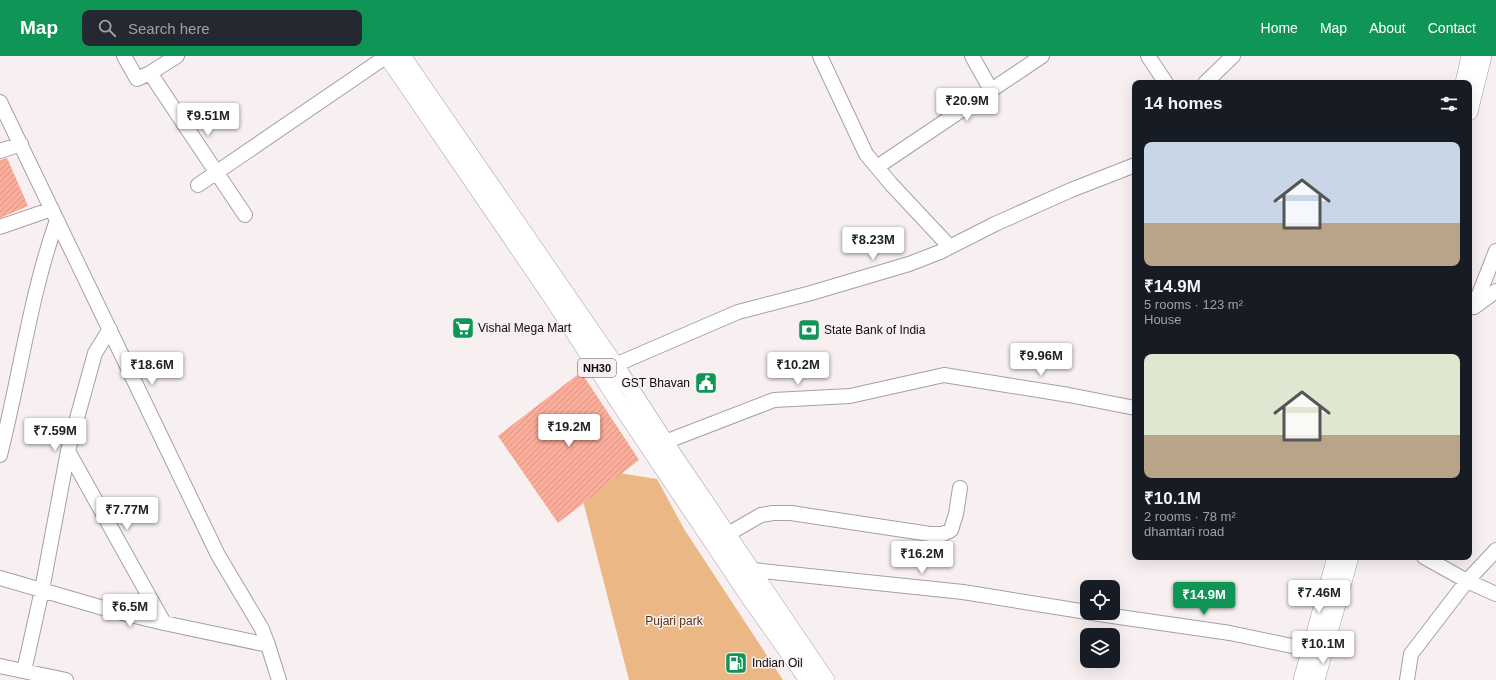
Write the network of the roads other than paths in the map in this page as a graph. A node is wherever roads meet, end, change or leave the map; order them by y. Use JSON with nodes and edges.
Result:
{"nodes":[{"id":1,"x":124,"y":56,"type":"edge"},
{"id":2,"x":177,"y":56,"type":"edge"},
{"id":3,"x":387,"y":56,"type":"edge"},
{"id":4,"x":402,"y":56,"type":"edge"},
{"id":5,"x":820,"y":56,"type":"edge"},
{"id":6,"x":972,"y":56,"type":"edge"},
{"id":7,"x":1042,"y":56,"type":"edge"},
{"id":8,"x":1148,"y":56,"type":"edge"},
{"id":9,"x":1233,"y":56,"type":"edge"},
{"id":10,"x":1470,"y":56,"type":"edge"},
{"id":11,"x":1483,"y":56,"type":"edge"},
{"id":12,"x":150,"y":73,"type":"junction"},
{"id":13,"x":1164,"y":80,"type":"edge"},
{"id":14,"x":1208,"y":80,"type":"edge"},
{"id":15,"x":1465,"y":80,"type":"edge"},
{"id":16,"x":991,"y":90,"type":"junction"},
{"id":17,"x":1472,"y":100,"type":"edge"},
{"id":18,"x":0,"y":102,"type":"edge"},
{"id":19,"x":21,"y":144,"type":"junction"},
{"id":20,"x":0,"y":151,"type":"edge"},
{"id":21,"x":1132,"y":165,"type":"edge"},
{"id":22,"x":876,"y":167,"type":"junction"},
{"id":23,"x":216,"y":173,"type":"junction"},
{"id":24,"x":198,"y":185,"type":"dead end"},
{"id":25,"x":54,"y":214,"type":"junction"},
{"id":26,"x":245,"y":215,"type":"dead end"},
{"id":27,"x":0,"y":227,"type":"edge"},
{"id":28,"x":950,"y":247,"type":"junction"},
{"id":29,"x":1496,"y":251,"type":"edge"},
{"id":30,"x":1496,"y":290,"type":"edge"},
{"id":31,"x":1472,"y":308,"type":"edge"},
{"id":32,"x":110,"y":329,"type":"junction"},
{"id":33,"x":615,"y":365,"type":"junction"},
{"id":34,"x":1132,"y":407,"type":"edge"},
{"id":35,"x":665,"y":442,"type":"junction"},
{"id":36,"x":68,"y":451,"type":"junction"},
{"id":37,"x":0,"y":455,"type":"edge"},
{"id":38,"x":960,"y":488,"type":"dead end"},
{"id":39,"x":728,"y":534,"type":"junction"},
{"id":40,"x":1496,"y":550,"type":"edge"},
{"id":41,"x":1335,"y":560,"type":"edge"},
{"id":42,"x":1349,"y":560,"type":"edge"},
{"id":43,"x":1429,"y":560,"type":"edge"},
{"id":44,"x":753,"y":570,"type":"junction"},
{"id":45,"x":0,"y":578,"type":"edge"},
{"id":46,"x":1467,"y":581,"type":"junction"},
{"id":47,"x":42,"y":590,"type":"junction"},
{"id":48,"x":1496,"y":594,"type":"edge"},
{"id":49,"x":1080,"y":611,"type":"edge"},
{"id":50,"x":1120,"y":617,"type":"edge"},
{"id":51,"x":164,"y":623,"type":"junction"},
{"id":52,"x":268,"y":645,"type":"junction"},
{"id":53,"x":1311,"y":650,"type":"junction"},
{"id":54,"x":0,"y":666,"type":"edge"},
{"id":55,"x":24,"y":671,"type":"junction"},
{"id":56,"x":1312,"y":677,"type":"edge"},
{"id":57,"x":66,"y":680,"type":"edge"},
{"id":58,"x":279,"y":680,"type":"edge"},
{"id":59,"x":808,"y":680,"type":"edge"},
{"id":60,"x":826,"y":680,"type":"edge"},
{"id":61,"x":1407,"y":680,"type":"edge"}],
"edges":[{"from":1,"to":12,"type":"street"},
{"from":2,"to":12,"type":"street"},
{"from":3,"to":23,"type":"street"},
{"from":3,"to":59,"type":"main road","number":"NH30"},
{"from":4,"to":33,"type":"main road","number":"NH30"},
{"from":5,"to":22,"type":"street"},
{"from":6,"to":16,"type":"street"},
{"from":7,"to":16,"type":"street"},
{"from":8,"to":13,"type":"street"},
{"from":9,"to":14,"type":"street"},
{"from":10,"to":15,"type":"main road"},
{"from":11,"to":17,"type":"main road"},
{"from":12,"to":23,"type":"street"},
{"from":16,"to":22,"type":"street"},
{"from":18,"to":19,"type":"street"},
{"from":19,"to":20,"type":"street"},
{"from":19,"to":25,"type":"street"},
{"from":21,"to":28,"type":"street"},
{"from":22,"to":28,"type":"street"},
{"from":23,"to":24,"type":"street"},
{"from":23,"to":26,"type":"street"},
{"from":25,"to":27,"type":"street"},
{"from":25,"to":32,"type":"street"},
{"from":25,"to":37,"type":"street"},
{"from":28,"to":33,"type":"street"},
{"from":29,"to":31,"type":"street"},
{"from":30,"to":31,"type":"street"},
{"from":32,"to":36,"type":"street"},
{"from":32,"to":52,"type":"street"},
{"from":33,"to":35,"type":"main road","number":"NH30"},
{"from":34,"to":35,"type":"street"},
{"from":35,"to":39,"type":"main road","number":"NH30"},
{"from":36,"to":47,"type":"street"},
{"from":36,"to":51,"type":"street"},
{"from":38,"to":39,"type":"street"},
{"from":39,"to":44,"type":"main road","number":"NH30"},
{"from":40,"to":46,"type":"street"},
{"from":41,"to":53,"type":"main road"},
{"from":42,"to":56,"type":"main road"},
{"from":43,"to":46,"type":"street"},
{"from":44,"to":49,"type":"street"},
{"from":44,"to":60,"type":"main road","number":"NH30"},
{"from":45,"to":47,"type":"street"},
{"from":46,"to":48,"type":"street"},
{"from":46,"to":61,"type":"street"},
{"from":47,"to":51,"type":"street"},
{"from":47,"to":55,"type":"street"},
{"from":50,"to":53,"type":"street"},
{"from":51,"to":52,"type":"street"},
{"from":52,"to":58,"type":"street"},
{"from":53,"to":56,"type":"main road"},
{"from":54,"to":55,"type":"street"},
{"from":55,"to":57,"type":"street"}]}
